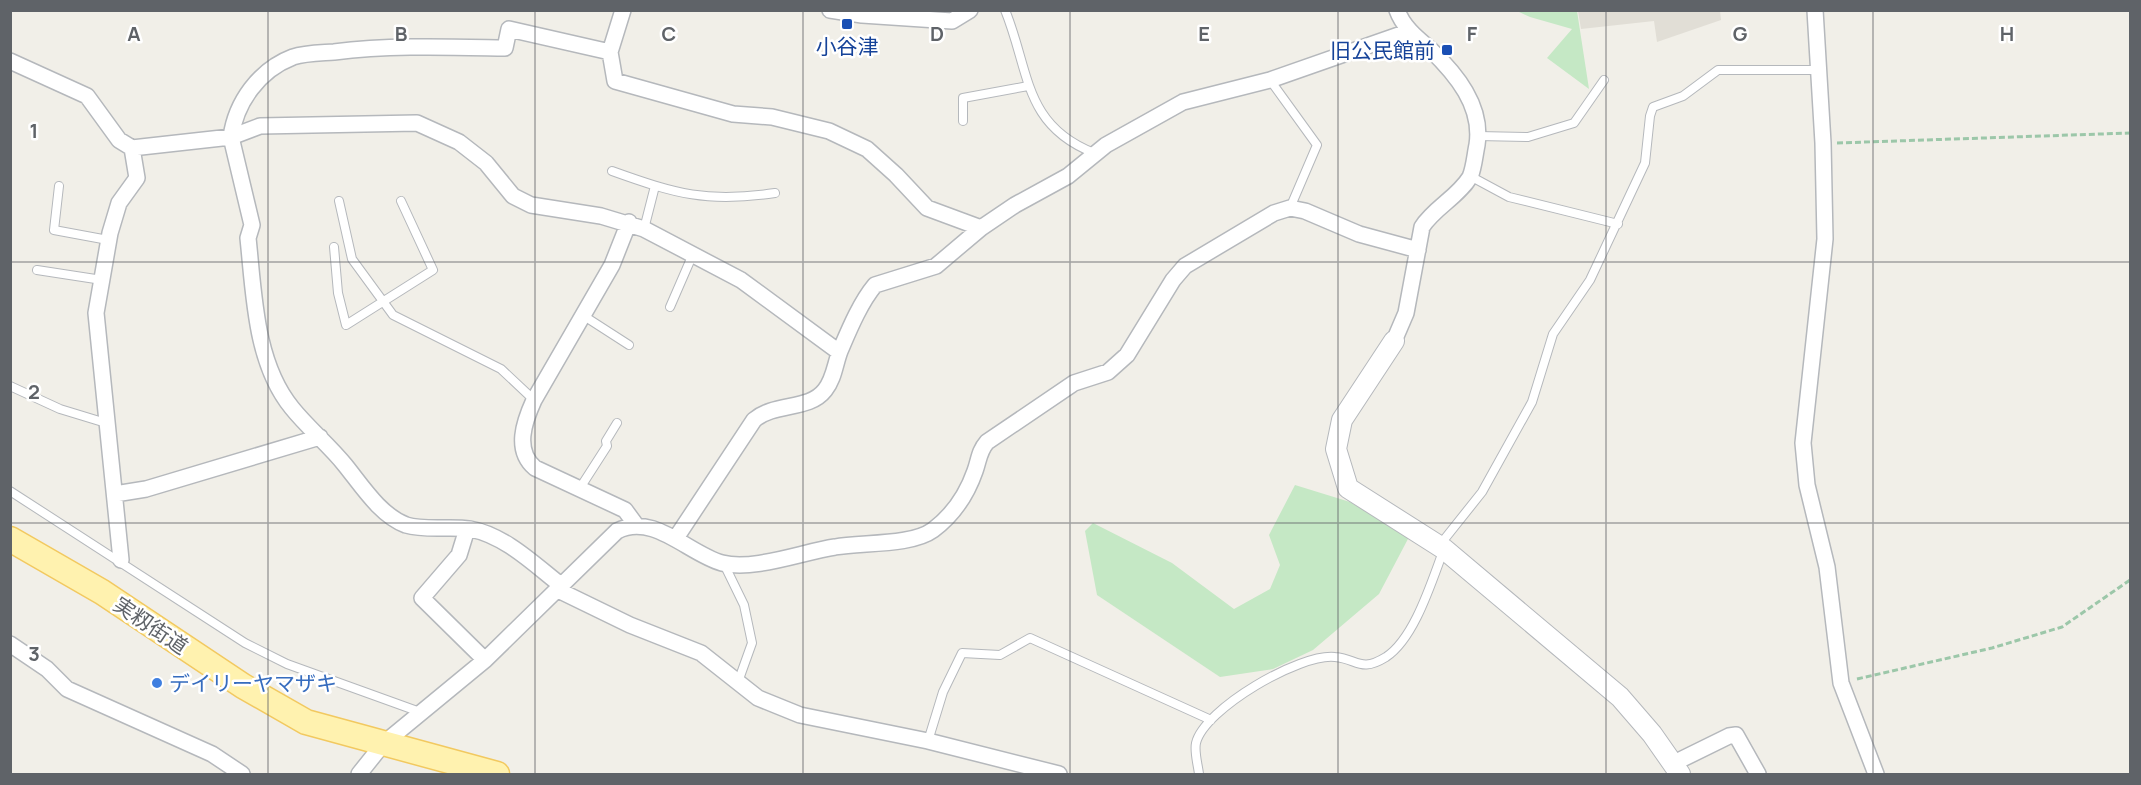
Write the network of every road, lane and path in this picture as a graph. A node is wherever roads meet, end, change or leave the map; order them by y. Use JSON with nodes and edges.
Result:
{"nodes":[{"id":1,"x":623,"y":10,"type":"edge"},
{"id":2,"x":830,"y":10,"type":"edge"},
{"id":3,"x":970,"y":10,"type":"edge"},
{"id":4,"x":1005,"y":10,"type":"edge"},
{"id":5,"x":1397,"y":10,"type":"edge"},
{"id":6,"x":1815,"y":10,"type":"edge"},
{"id":7,"x":1410,"y":31,"type":"junction"},
{"id":8,"x":609,"y":52,"type":"junction"},
{"id":9,"x":10,"y":61,"type":"edge"},
{"id":10,"x":1818,"y":70,"type":"junction"},
{"id":11,"x":1270,"y":80,"type":"junction"},
{"id":12,"x":1604,"y":80,"type":"dead end"},
{"id":13,"x":1028,"y":86,"type":"junction"},
{"id":14,"x":963,"y":121,"type":"dead end"},
{"id":15,"x":2130,"y":133,"type":"edge"},
{"id":16,"x":1478,"y":136,"type":"junction"},
{"id":17,"x":231,"y":137,"type":"junction"},
{"id":18,"x":1823,"y":143,"type":"junction"},
{"id":19,"x":132,"y":148,"type":"junction"},
{"id":20,"x":1094,"y":153,"type":"junction"},
{"id":21,"x":612,"y":171,"type":"dead end"},
{"id":22,"x":1470,"y":176,"type":"junction"},
{"id":23,"x":59,"y":186,"type":"dead end"},
{"id":24,"x":656,"y":186,"type":"junction"},
{"id":25,"x":775,"y":193,"type":"dead end"},
{"id":26,"x":339,"y":201,"type":"dead end"},
{"id":27,"x":401,"y":201,"type":"dead end"},
{"id":28,"x":1290,"y":208,"type":"junction"},
{"id":29,"x":628,"y":222,"type":"junction"},
{"id":30,"x":1618,"y":224,"type":"junction"},
{"id":31,"x":981,"y":228,"type":"junction"},
{"id":32,"x":644,"y":229,"type":"junction"},
{"id":33,"x":108,"y":240,"type":"junction"},
{"id":34,"x":334,"y":247,"type":"dead end"},
{"id":35,"x":1418,"y":250,"type":"junction"},
{"id":36,"x":693,"y":253,"type":"junction"},
{"id":37,"x":37,"y":270,"type":"dead end"},
{"id":38,"x":102,"y":280,"type":"junction"},
{"id":39,"x":384,"y":303,"type":"junction"},
{"id":40,"x":670,"y":307,"type":"dead end"},
{"id":41,"x":584,"y":316,"type":"junction"},
{"id":42,"x":1394,"y":341,"type":"joint"},
{"id":43,"x":629,"y":345,"type":"dead end"},
{"id":44,"x":839,"y":352,"type":"junction"},
{"id":45,"x":10,"y":386,"type":"edge"},
{"id":46,"x":534,"y":400,"type":"junction"},
{"id":47,"x":106,"y":423,"type":"junction"},
{"id":48,"x":616,"y":423,"type":"dead end"},
{"id":49,"x":320,"y":437,"type":"junction"},
{"id":50,"x":580,"y":488,"type":"junction"},
{"id":51,"x":10,"y":491,"type":"edge"},
{"id":52,"x":115,"y":494,"type":"junction"},
{"id":53,"x":636,"y":525,"type":"junction"},
{"id":54,"x":467,"y":529,"type":"junction"},
{"id":55,"x":676,"y":538,"type":"junction"},
{"id":56,"x":10,"y":539,"type":"edge"},
{"id":57,"x":1442,"y":548,"type":"junction"},
{"id":58,"x":121,"y":560,"type":"junction"},
{"id":59,"x":724,"y":564,"type":"junction"},
{"id":60,"x":2130,"y":580,"type":"edge"},
{"id":61,"x":560,"y":588,"type":"junction"},
{"id":62,"x":10,"y":644,"type":"edge"},
{"id":63,"x":484,"y":660,"type":"junction"},
{"id":64,"x":1841,"y":683,"type":"junction"},
{"id":65,"x":738,"y":684,"type":"junction"},
{"id":66,"x":422,"y":712,"type":"junction"},
{"id":67,"x":1211,"y":720,"type":"junction"},
{"id":68,"x":928,"y":741,"type":"junction"},
{"id":69,"x":383,"y":744,"type":"junction"},
{"id":70,"x":1677,"y":769,"type":"edge"},
{"id":71,"x":242,"y":774,"type":"edge"},
{"id":72,"x":359,"y":774,"type":"edge"},
{"id":73,"x":497,"y":774,"type":"edge"},
{"id":74,"x":1059,"y":774,"type":"edge"},
{"id":75,"x":1199,"y":774,"type":"edge"},
{"id":76,"x":1758,"y":774,"type":"edge"},
{"id":77,"x":1876,"y":774,"type":"edge"}],
"edges":[{"from":1,"to":8,"type":"street"},
{"from":2,"to":3,"type":"street"},
{"from":4,"to":13,"type":"lane"},
{"from":5,"to":7,"type":"street"},
{"from":6,"to":10,"type":"street"},
{"from":7,"to":11,"type":"street"},
{"from":7,"to":16,"type":"street"},
{"from":8,"to":17,"type":"street"},
{"from":8,"to":31,"type":"street"},
{"from":9,"to":19,"type":"street"},
{"from":10,"to":18,"type":"street"},
{"from":10,"to":30,"type":"lane"},
{"from":11,"to":20,"type":"street"},
{"from":11,"to":28,"type":"lane"},
{"from":12,"to":16,"type":"lane"},
{"from":13,"to":14,"type":"lane"},
{"from":13,"to":20,"type":"lane"},
{"from":15,"to":18,"type":"path"},
{"from":16,"to":22,"type":"street"},
{"from":17,"to":19,"type":"street"},
{"from":17,"to":29,"type":"street"},
{"from":17,"to":49,"type":"street"},
{"from":18,"to":64,"type":"street"},
{"from":19,"to":33,"type":"street"},
{"from":20,"to":31,"type":"street"},
{"from":21,"to":24,"type":"lane"},
{"from":22,"to":30,"type":"lane"},
{"from":22,"to":35,"type":"street"},
{"from":23,"to":33,"type":"lane"},
{"from":24,"to":25,"type":"lane"},
{"from":24,"to":32,"type":"lane"},
{"from":26,"to":39,"type":"lane"},
{"from":27,"to":39,"type":"lane"},
{"from":28,"to":35,"type":"street"},
{"from":28,"to":59,"type":"street"},
{"from":29,"to":32,"type":"street"},
{"from":29,"to":41,"type":"street"},
{"from":30,"to":57,"type":"lane"},
{"from":31,"to":44,"type":"street"},
{"from":32,"to":36,"type":"street"},
{"from":33,"to":38,"type":"street"},
{"from":34,"to":39,"type":"lane"},
{"from":35,"to":42,"type":"street"},
{"from":36,"to":40,"type":"lane"},
{"from":36,"to":44,"type":"street"},
{"from":37,"to":38,"type":"lane"},
{"from":38,"to":47,"type":"street"},
{"from":39,"to":46,"type":"lane"},
{"from":41,"to":43,"type":"lane"},
{"from":41,"to":46,"type":"street"},
{"from":42,"to":57,"type":"street"},
{"from":44,"to":55,"type":"street"},
{"from":45,"to":47,"type":"lane"},
{"from":46,"to":50,"type":"street"},
{"from":47,"to":52,"type":"street"},
{"from":48,"to":50,"type":"lane"},
{"from":49,"to":52,"type":"street"},
{"from":49,"to":54,"type":"street"},
{"from":50,"to":53,"type":"street"},
{"from":51,"to":58,"type":"lane"},
{"from":52,"to":58,"type":"street"},
{"from":53,"to":55,"type":"street"},
{"from":53,"to":61,"type":"street"},
{"from":54,"to":61,"type":"street"},
{"from":54,"to":63,"type":"street"},
{"from":55,"to":59,"type":"street"},
{"from":56,"to":69,"type":"main road","name":"実籾街道"},
{"from":57,"to":67,"type":"lane"},
{"from":57,"to":70,"type":"street"},
{"from":58,"to":66,"type":"lane"},
{"from":59,"to":65,"type":"lane"},
{"from":60,"to":64,"type":"path"},
{"from":61,"to":63,"type":"street"},
{"from":61,"to":65,"type":"street"},
{"from":62,"to":71,"type":"street"},
{"from":63,"to":66,"type":"street"},
{"from":64,"to":77,"type":"street"},
{"from":65,"to":68,"type":"street"},
{"from":66,"to":69,"type":"street"},
{"from":67,"to":68,"type":"lane"},
{"from":67,"to":75,"type":"lane"},
{"from":68,"to":74,"type":"street"},
{"from":69,"to":72,"type":"street"},
{"from":69,"to":73,"type":"main road","name":"実籾街道"},
{"from":70,"to":76,"type":"street"}]}
